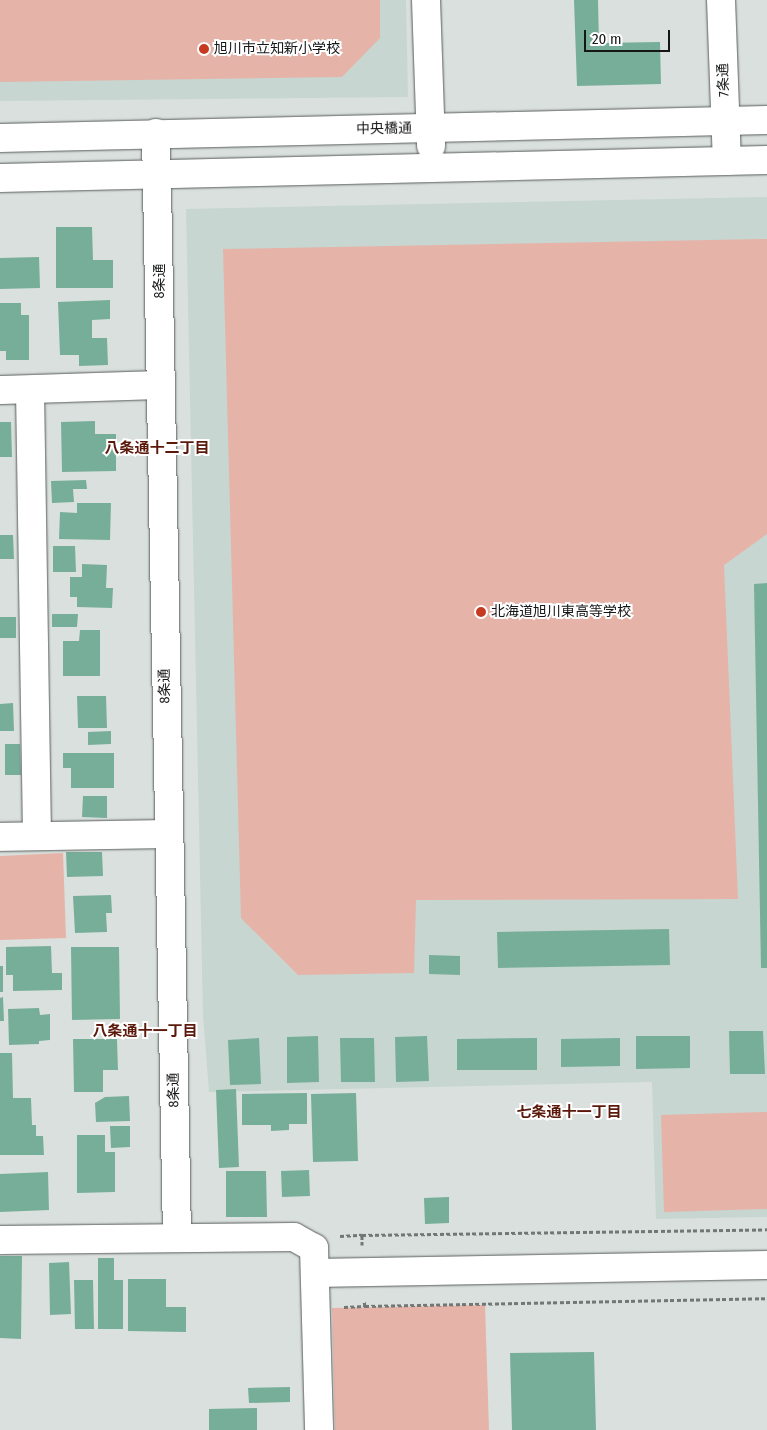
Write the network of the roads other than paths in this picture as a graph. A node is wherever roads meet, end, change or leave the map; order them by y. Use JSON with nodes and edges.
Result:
{"nodes":[{"id":1,"x":426,"y":0,"type":"edge"},
{"id":2,"x":721,"y":0,"type":"edge"},
{"id":3,"x":767,"y":120,"type":"edge"},
{"id":4,"x":726,"y":121,"type":"junction"},
{"id":5,"x":430,"y":128,"type":"junction"},
{"id":6,"x":156,"y":133,"type":"junction"},
{"id":7,"x":0,"y":138,"type":"edge"},
{"id":8,"x":767,"y":160,"type":"edge"},
{"id":9,"x":727,"y":161,"type":"junction"},
{"id":10,"x":431,"y":168,"type":"junction"},
{"id":11,"x":159,"y":174,"type":"junction"},
{"id":12,"x":0,"y":178,"type":"edge"},
{"id":13,"x":161,"y":385,"type":"junction"},
{"id":14,"x":0,"y":390,"type":"edge"},
{"id":15,"x":30,"y":390,"type":"junction"},
{"id":16,"x":167,"y":834,"type":"junction"},
{"id":17,"x":37,"y":835,"type":"junction"},
{"id":18,"x":0,"y":836,"type":"edge"},
{"id":19,"x":177,"y":1238,"type":"junction"},
{"id":20,"x":0,"y":1240,"type":"edge"},
{"id":21,"x":767,"y":1265,"type":"edge"},
{"id":22,"x":315,"y":1273,"type":"junction"},
{"id":23,"x":319,"y":1430,"type":"edge"}],
"edges":[{"from":1,"to":5,"type":"street"},
{"from":2,"to":4,"type":"street","name":"7条通"},
{"from":3,"to":4,"type":"street","name":"中央橋通"},
{"from":4,"to":5,"type":"street","name":"中央橋通"},
{"from":4,"to":9,"type":"street","name":"7条通"},
{"from":5,"to":6,"type":"street","name":"中央橋通"},
{"from":5,"to":10,"type":"street"},
{"from":6,"to":7,"type":"street","name":"中央橋通"},
{"from":6,"to":11,"type":"street","name":"8条通"},
{"from":8,"to":9,"type":"street"},
{"from":9,"to":10,"type":"street"},
{"from":10,"to":11,"type":"street"},
{"from":11,"to":12,"type":"street"},
{"from":11,"to":13,"type":"street","name":"8条通"},
{"from":13,"to":15,"type":"street"},
{"from":13,"to":16,"type":"street","name":"8条通"},
{"from":14,"to":15,"type":"street"},
{"from":15,"to":17,"type":"street"},
{"from":16,"to":17,"type":"street"},
{"from":16,"to":19,"type":"street","name":"8条通"},
{"from":17,"to":18,"type":"street"},
{"from":19,"to":20,"type":"street"},
{"from":19,"to":22,"type":"street"},
{"from":21,"to":22,"type":"street"},
{"from":22,"to":23,"type":"street"}]}
